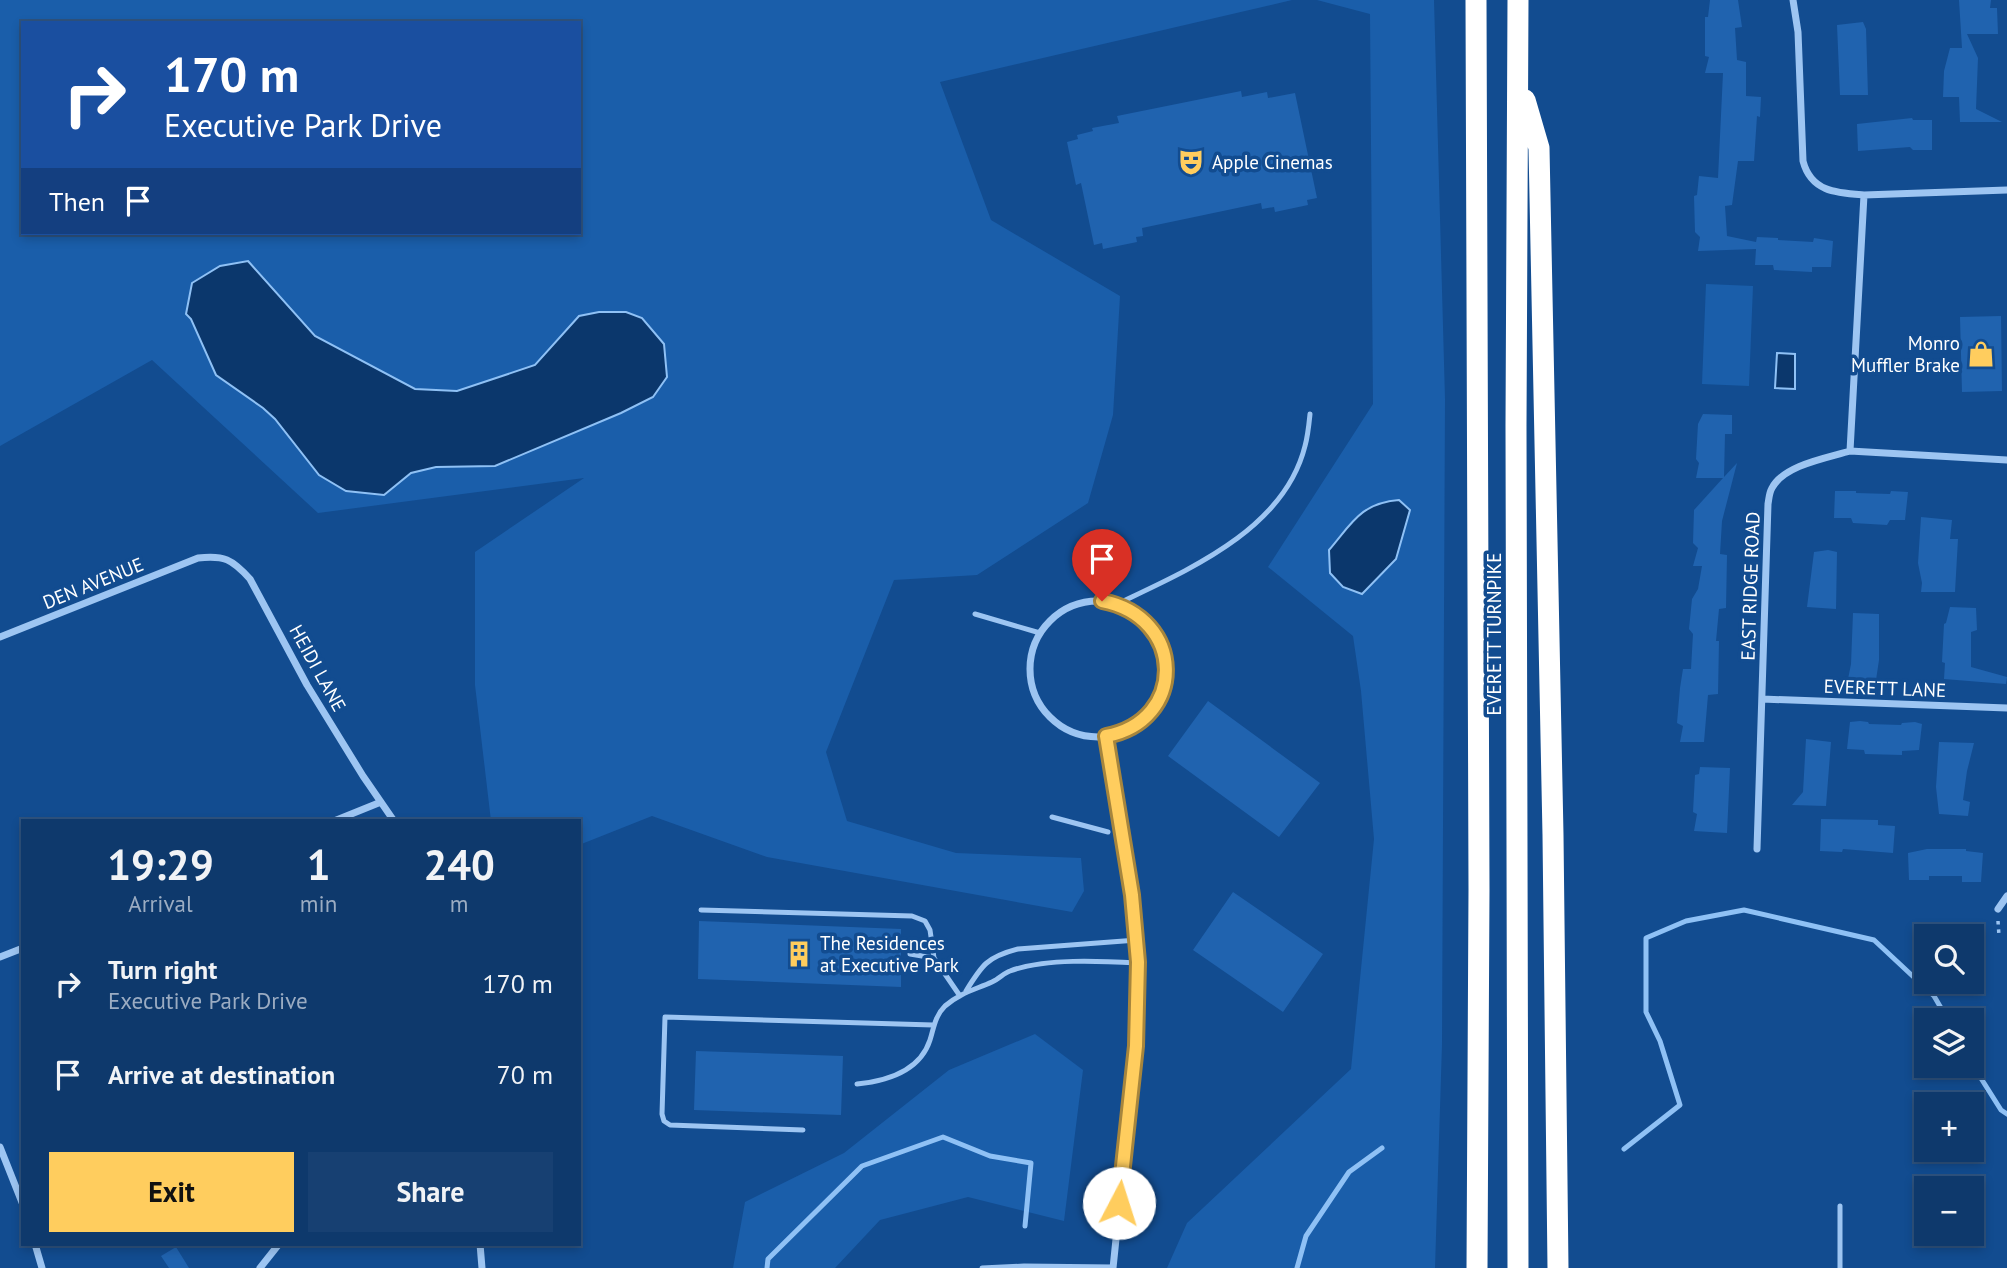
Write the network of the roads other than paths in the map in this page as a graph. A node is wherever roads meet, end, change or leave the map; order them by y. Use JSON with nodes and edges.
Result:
{"nodes":[{"id":1,"x":1476,"y":0,"type":"edge"},
{"id":2,"x":1518,"y":0,"type":"edge"},
{"id":3,"x":1793,"y":0,"type":"edge"},
{"id":4,"x":1519,"y":80,"type":"junction"},
{"id":5,"x":2007,"y":190,"type":"edge"},
{"id":6,"x":1864,"y":195,"type":"junction"},
{"id":7,"x":1310,"y":414,"type":"dead end"},
{"id":8,"x":1850,"y":451,"type":"junction"},
{"id":9,"x":2007,"y":460,"type":"edge"},
{"id":10,"x":198,"y":558,"type":"joint"},
{"id":11,"x":1117,"y":604,"type":"junction"},
{"id":12,"x":975,"y":614,"type":"dead end"},
{"id":13,"x":1040,"y":634,"type":"junction"},
{"id":14,"x":0,"y":637,"type":"edge"},
{"id":15,"x":1762,"y":698,"type":"junction"},
{"id":16,"x":2007,"y":709,"type":"edge"},
{"id":17,"x":1106,"y":736,"type":"junction"},
{"id":18,"x":381,"y":802,"type":"junction"},
{"id":19,"x":1052,"y":817,"type":"dead end"},
{"id":20,"x":339,"y":819,"type":"edge"},
{"id":21,"x":393,"y":819,"type":"edge"},
{"id":22,"x":1108,"y":832,"type":"dead end"},
{"id":23,"x":1757,"y":849,"type":"dead end"},
{"id":24,"x":2007,"y":897,"type":"edge"},
{"id":25,"x":1998,"y":909,"type":"dead end"},
{"id":26,"x":701,"y":910,"type":"dead end"},
{"id":27,"x":1137,"y":940,"type":"junction"},
{"id":28,"x":21,"y":949,"type":"edge"},
{"id":29,"x":910,"y":954,"type":"dead end"},
{"id":30,"x":0,"y":957,"type":"edge"},
{"id":31,"x":934,"y":958,"type":"junction"},
{"id":32,"x":1138,"y":962,"type":"junction"},
{"id":33,"x":966,"y":991,"type":"junction"},
{"id":34,"x":960,"y":996,"type":"junction"},
{"id":35,"x":933,"y":1025,"type":"junction"},
{"id":36,"x":857,"y":1084,"type":"dead end"},
{"id":37,"x":803,"y":1130,"type":"dead end"},
{"id":38,"x":0,"y":1147,"type":"edge"},
{"id":39,"x":21,"y":1200,"type":"edge"},
{"id":40,"x":1840,"y":1206,"type":"dead end"},
{"id":41,"x":36,"y":1246,"type":"edge"},
{"id":42,"x":277,"y":1246,"type":"edge"},
{"id":43,"x":480,"y":1246,"type":"edge"},
{"id":44,"x":1024,"y":1267,"type":"edge"},
{"id":45,"x":42,"y":1268,"type":"edge"},
{"id":46,"x":260,"y":1268,"type":"edge"},
{"id":47,"x":482,"y":1268,"type":"edge"},
{"id":48,"x":982,"y":1268,"type":"edge"},
{"id":49,"x":1113,"y":1268,"type":"edge"},
{"id":50,"x":1477,"y":1268,"type":"edge"},
{"id":51,"x":1518,"y":1268,"type":"edge"},
{"id":52,"x":1558,"y":1268,"type":"edge"},
{"id":53,"x":1840,"y":1268,"type":"edge"}],
"edges":[{"from":1,"to":50,"type":"highway","name":"EVERETT TURNPIKE"},
{"from":2,"to":4,"type":"highway","name":"EVERETT TURNPIKE"},
{"from":3,"to":6,"type":"street"},
{"from":4,"to":51,"type":"highway","name":"EVERETT TURNPIKE"},
{"from":4,"to":52,"type":"highway"},
{"from":5,"to":6,"type":"street"},
{"from":6,"to":8,"type":"street"},
{"from":7,"to":11,"type":"lane"},
{"from":8,"to":9,"type":"street"},
{"from":8,"to":15,"type":"street","name":"EAST RIDGE ROAD"},
{"from":10,"to":14,"type":"street","name":"DEN AVENUE"},
{"from":10,"to":18,"type":"street","name":"HEIDI LANE"},
{"from":11,"to":13,"type":"street"},
{"from":11,"to":17,"type":"street"},
{"from":12,"to":13,"type":"lane"},
{"from":13,"to":17,"type":"street"},
{"from":15,"to":16,"type":"street","name":"EVERETT LANE"},
{"from":15,"to":23,"type":"street","name":"EAST RIDGE ROAD"},
{"from":17,"to":27,"type":"street"},
{"from":18,"to":20,"type":"street"},
{"from":18,"to":21,"type":"street","name":"HEIDI LANE"},
{"from":19,"to":22,"type":"lane"},
{"from":24,"to":25,"type":"street"},
{"from":26,"to":31,"type":"lane"},
{"from":27,"to":32,"type":"street"},
{"from":27,"to":33,"type":"lane"},
{"from":28,"to":30,"type":"street"},
{"from":29,"to":31,"type":"lane"},
{"from":31,"to":34,"type":"lane"},
{"from":32,"to":33,"type":"lane"},
{"from":32,"to":49,"type":"street"},
{"from":33,"to":34,"type":"lane"},
{"from":34,"to":35,"type":"lane"},
{"from":35,"to":36,"type":"lane"},
{"from":35,"to":37,"type":"lane"},
{"from":38,"to":39,"type":"street"},
{"from":40,"to":53,"type":"lane"},
{"from":41,"to":45,"type":"street"},
{"from":42,"to":46,"type":"street"},
{"from":43,"to":47,"type":"street"},
{"from":44,"to":48,"type":"lane"},
{"from":44,"to":49,"type":"lane"}]}
